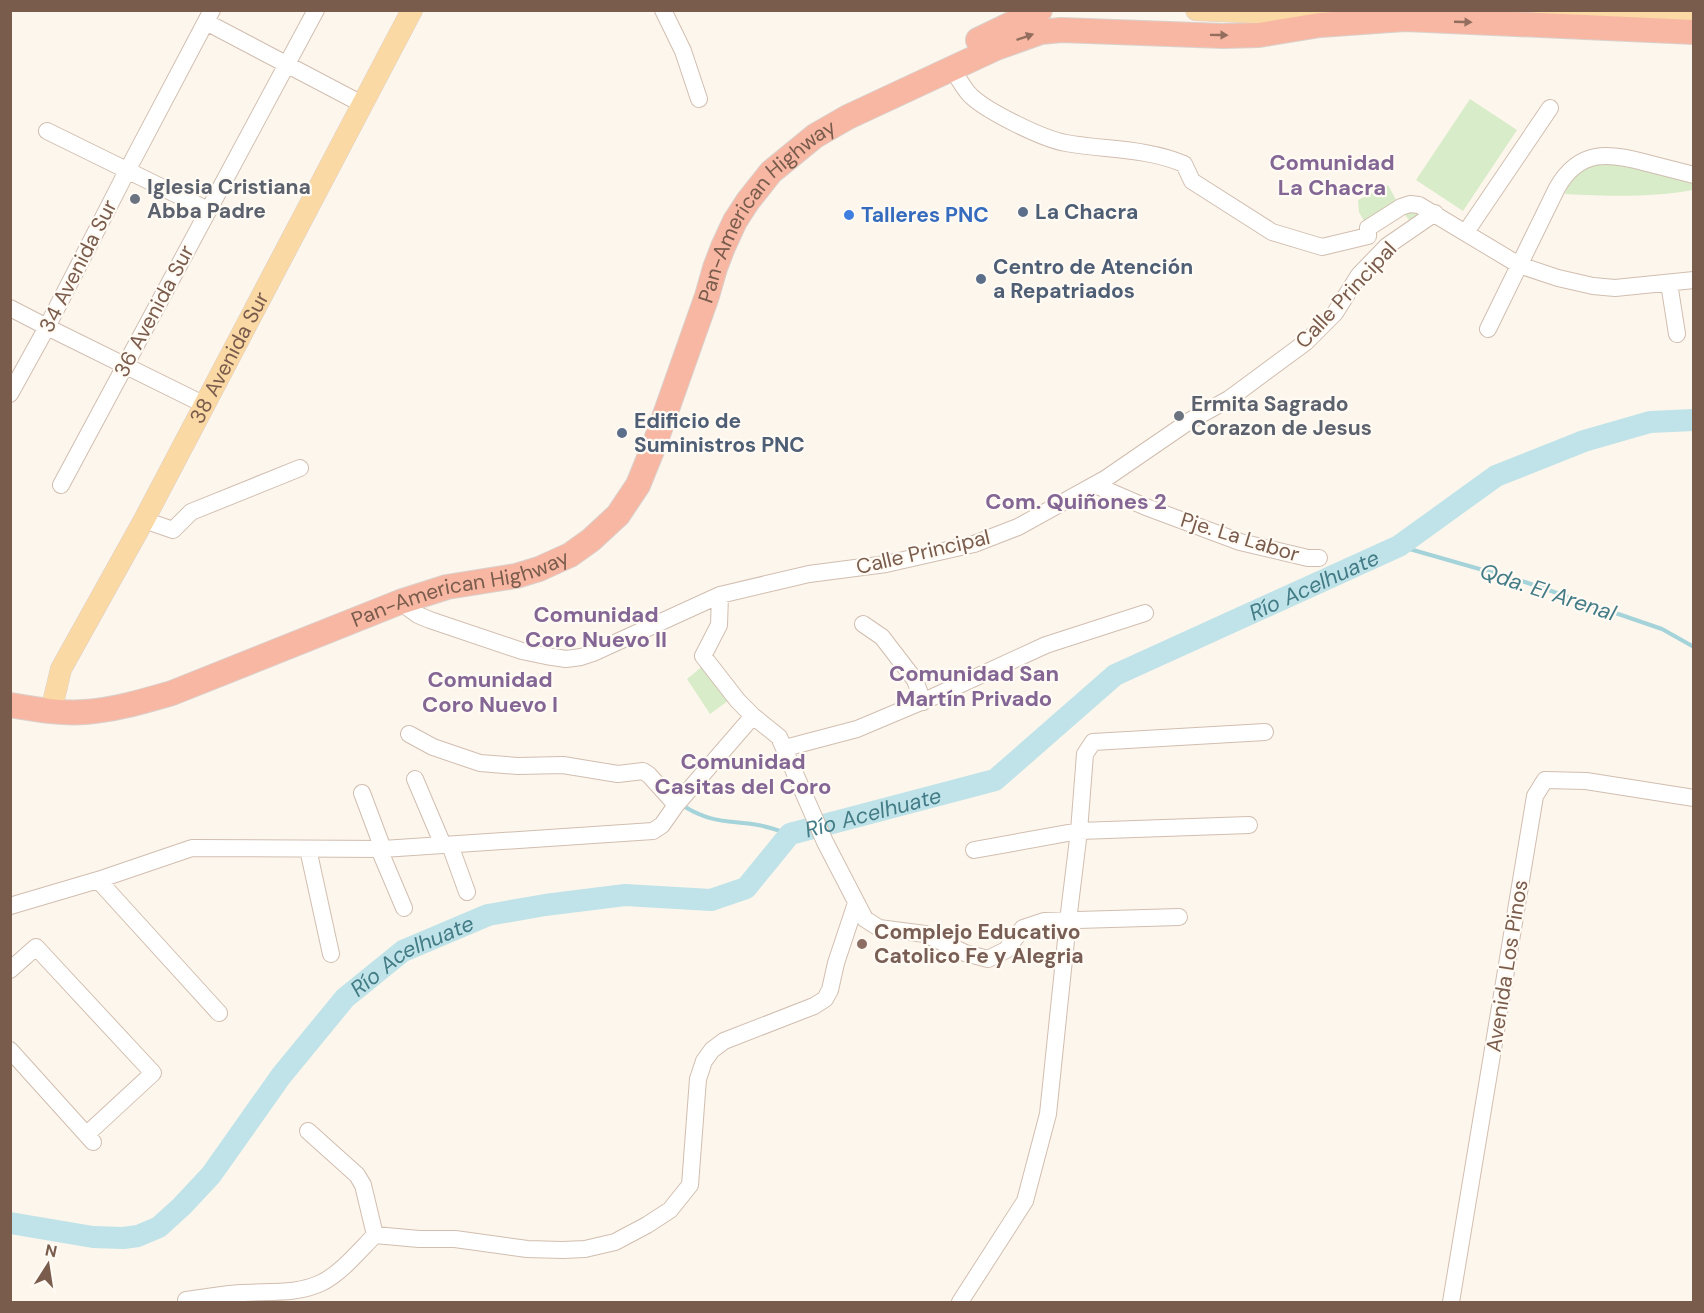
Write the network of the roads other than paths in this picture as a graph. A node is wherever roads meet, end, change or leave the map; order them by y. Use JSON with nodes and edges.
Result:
{"nodes":[{"id":1,"x":315,"y":10,"type":"edge"},
{"id":2,"x":412,"y":10,"type":"edge"},
{"id":3,"x":663,"y":10,"type":"edge"},
{"id":4,"x":1040,"y":10,"type":"edge"},
{"id":5,"x":1196,"y":10,"type":"edge"},
{"id":6,"x":1544,"y":10,"type":"edge"},
{"id":7,"x":209,"y":16,"type":"edge"},
{"id":8,"x":1694,"y":17,"type":"edge"},
{"id":9,"x":1405,"y":19,"type":"junction"},
{"id":10,"x":1694,"y":32,"type":"edge"},
{"id":11,"x":287,"y":63,"type":"junction"},
{"id":12,"x":953,"y":69,"type":"junction"},
{"id":13,"x":699,"y":99,"type":"dead end"},
{"id":14,"x":362,"y":104,"type":"junction"},
{"id":15,"x":1550,"y":108,"type":"dead end"},
{"id":16,"x":46,"y":131,"type":"dead end"},
{"id":17,"x":127,"y":171,"type":"junction"},
{"id":18,"x":1694,"y":175,"type":"edge"},
{"id":19,"x":208,"y":210,"type":"junction"},
{"id":20,"x":1435,"y":213,"type":"junction"},
{"id":21,"x":1466,"y":232,"type":"junction"},
{"id":22,"x":1519,"y":265,"type":"junction"},
{"id":23,"x":1694,"y":280,"type":"edge"},
{"id":24,"x":1669,"y":283,"type":"junction"},
{"id":25,"x":10,"y":308,"type":"edge"},
{"id":26,"x":47,"y":327,"type":"junction"},
{"id":27,"x":1488,"y":329,"type":"dead end"},
{"id":28,"x":1677,"y":334,"type":"dead end"},
{"id":29,"x":126,"y":366,"type":"junction"},
{"id":30,"x":10,"y":394,"type":"edge"},
{"id":31,"x":205,"y":405,"type":"junction"},
{"id":32,"x":300,"y":468,"type":"dead end"},
{"id":33,"x":61,"y":485,"type":"dead end"},
{"id":34,"x":1095,"y":485,"type":"junction"},
{"id":35,"x":144,"y":520,"type":"junction"},
{"id":36,"x":1319,"y":558,"type":"dead end"},
{"id":37,"x":720,"y":595,"type":"junction"},
{"id":38,"x":400,"y":602,"type":"junction"},
{"id":39,"x":1145,"y":613,"type":"dead end"},
{"id":40,"x":862,"y":624,"type":"dead end"},
{"id":41,"x":13,"y":701,"type":"edge"},
{"id":42,"x":923,"y":702,"type":"junction"},
{"id":43,"x":52,"y":703,"type":"junction"},
{"id":44,"x":85,"y":712,"type":"junction"},
{"id":45,"x":753,"y":716,"type":"junction"},
{"id":46,"x":1265,"y":732,"type":"dead end"},
{"id":47,"x":409,"y":734,"type":"dead end"},
{"id":48,"x":785,"y":748,"type":"junction"},
{"id":49,"x":415,"y":780,"type":"dead end"},
{"id":50,"x":362,"y":793,"type":"dead end"},
{"id":51,"x":1694,"y":798,"type":"edge"},
{"id":52,"x":676,"y":805,"type":"junction"},
{"id":53,"x":1249,"y":825,"type":"dead end"},
{"id":54,"x":1079,"y":831,"type":"junction"},
{"id":55,"x":447,"y":845,"type":"junction"},
{"id":56,"x":308,"y":849,"type":"junction"},
{"id":57,"x":381,"y":849,"type":"junction"},
{"id":58,"x":974,"y":850,"type":"dead end"},
{"id":59,"x":98,"y":880,"type":"junction"},
{"id":60,"x":467,"y":892,"type":"dead end"},
{"id":61,"x":856,"y":903,"type":"junction"},
{"id":62,"x":10,"y":906,"type":"edge"},
{"id":63,"x":404,"y":908,"type":"dead end"},
{"id":64,"x":1179,"y":917,"type":"dead end"},
{"id":65,"x":1068,"y":921,"type":"junction"},
{"id":66,"x":331,"y":954,"type":"dead end"},
{"id":67,"x":10,"y":970,"type":"edge"},
{"id":68,"x":219,"y":1013,"type":"dead end"},
{"id":69,"x":10,"y":1050,"type":"edge"},
{"id":70,"x":308,"y":1131,"type":"dead end"},
{"id":71,"x":375,"y":1235,"type":"junction"},
{"id":72,"x":186,"y":1300,"type":"dead end"},
{"id":73,"x":960,"y":1302,"type":"edge"},
{"id":74,"x":1451,"y":1302,"type":"edge"}],
"edges":[{"from":1,"to":11,"type":"street","name":"36 Avenida Sur"},
{"from":2,"to":14,"type":"main road","name":"38 Avenida Sur"},
{"from":3,"to":13,"type":"street"},
{"from":4,"to":43,"type":"highway","name":"Pan-American Highway"},
{"from":5,"to":9,"type":"main road"},
{"from":6,"to":8,"type":"main road"},
{"from":7,"to":11,"type":"street"},
{"from":7,"to":17,"type":"street","name":"34 Avenida Sur"},
{"from":9,"to":10,"type":"highway","name":"Pan-American Highway","one_way":true},
{"from":12,"to":9,"type":"highway","name":"Pan-American Highway","one_way":true},
{"from":11,"to":14,"type":"street"},
{"from":11,"to":19,"type":"street","name":"36 Avenida Sur"},
{"from":12,"to":20,"type":"street"},
{"from":12,"to":38,"type":"highway","name":"Pan-American Highway"},
{"from":14,"to":31,"type":"main road","name":"38 Avenida Sur"},
{"from":15,"to":21,"type":"street"},
{"from":16,"to":17,"type":"street"},
{"from":17,"to":19,"type":"street"},
{"from":17,"to":26,"type":"street","name":"34 Avenida Sur"},
{"from":18,"to":22,"type":"street"},
{"from":19,"to":29,"type":"street","name":"36 Avenida Sur"},
{"from":20,"to":21,"type":"street"},
{"from":20,"to":34,"type":"street","name":"Calle Principal"},
{"from":21,"to":22,"type":"street"},
{"from":22,"to":24,"type":"street"},
{"from":22,"to":27,"type":"street"},
{"from":23,"to":24,"type":"street"},
{"from":24,"to":28,"type":"street"},
{"from":25,"to":26,"type":"street"},
{"from":26,"to":29,"type":"street"},
{"from":26,"to":30,"type":"street","name":"34 Avenida Sur"},
{"from":29,"to":31,"type":"street"},
{"from":29,"to":33,"type":"street","name":"36 Avenida Sur"},
{"from":31,"to":35,"type":"main road","name":"38 Avenida Sur"},
{"from":32,"to":35,"type":"street"},
{"from":34,"to":36,"type":"street","name":"Pje. La Labor"},
{"from":34,"to":37,"type":"street","name":"Calle Principal"},
{"from":35,"to":43,"type":"main road","name":"38 Avenida Sur"},
{"from":37,"to":38,"type":"street","name":"Calle Principal"},
{"from":37,"to":45,"type":"street"},
{"from":38,"to":44,"type":"highway","name":"Pan-American Highway"},
{"from":39,"to":42,"type":"street"},
{"from":40,"to":42,"type":"street"},
{"from":41,"to":43,"type":"highway","name":"Pan-American Highway"},
{"from":41,"to":44,"type":"highway","name":"Pan-American Highway"},
{"from":42,"to":48,"type":"street"},
{"from":43,"to":44,"type":"highway"},
{"from":45,"to":48,"type":"street"},
{"from":45,"to":52,"type":"street"},
{"from":46,"to":54,"type":"street"},
{"from":47,"to":52,"type":"street"},
{"from":48,"to":61,"type":"street"},
{"from":49,"to":55,"type":"street"},
{"from":50,"to":57,"type":"street"},
{"from":51,"to":74,"type":"street","name":"Avenida Los Pinos"},
{"from":52,"to":55,"type":"street"},
{"from":53,"to":54,"type":"street"},
{"from":54,"to":58,"type":"street"},
{"from":54,"to":65,"type":"street"},
{"from":55,"to":57,"type":"street"},
{"from":55,"to":60,"type":"street"},
{"from":56,"to":57,"type":"street"},
{"from":56,"to":59,"type":"street"},
{"from":56,"to":66,"type":"street"},
{"from":57,"to":63,"type":"street"},
{"from":59,"to":62,"type":"street"},
{"from":59,"to":68,"type":"street"},
{"from":61,"to":65,"type":"street"},
{"from":61,"to":71,"type":"street"},
{"from":64,"to":65,"type":"street"},
{"from":65,"to":73,"type":"street"},
{"from":67,"to":69,"type":"street"},
{"from":70,"to":71,"type":"street"},
{"from":71,"to":72,"type":"street"}]}
